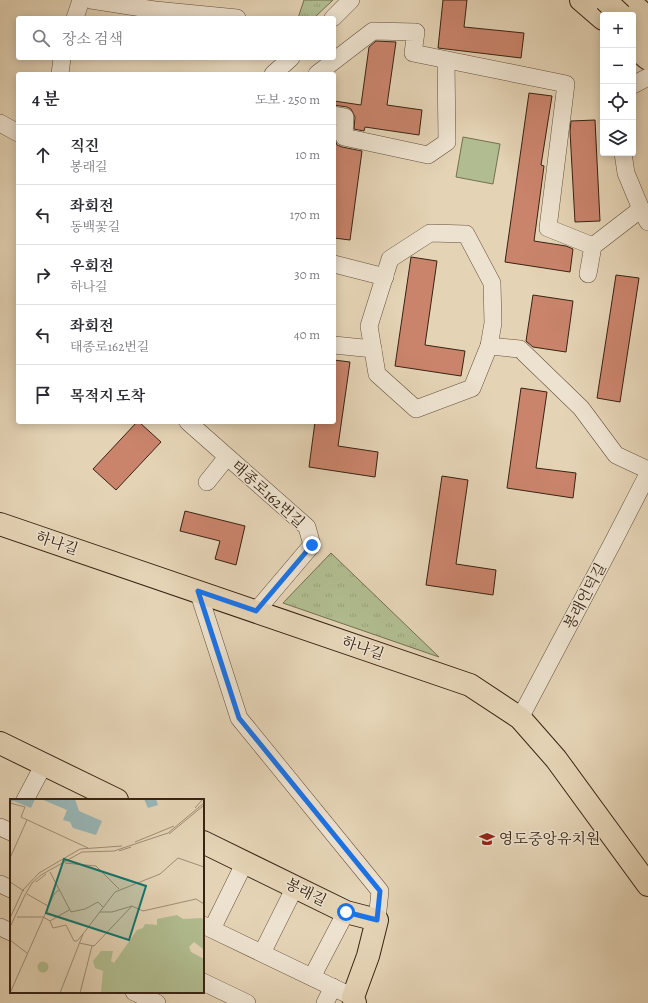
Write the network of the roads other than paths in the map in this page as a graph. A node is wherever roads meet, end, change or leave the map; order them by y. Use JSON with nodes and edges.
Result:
{"nodes":[{"id":1,"x":81,"y":0,"type":"edge"},
{"id":2,"x":91,"y":0,"type":"edge"},
{"id":3,"x":351,"y":0,"type":"edge"},
{"id":4,"x":581,"y":0,"type":"edge"},
{"id":5,"x":605,"y":0,"type":"edge"},
{"id":6,"x":621,"y":0,"type":"edge"},
{"id":7,"x":628,"y":0,"type":"edge"},
{"id":8,"x":618,"y":12,"type":"edge"},
{"id":9,"x":619,"y":12,"type":"edge"},
{"id":10,"x":76,"y":16,"type":"edge"},
{"id":11,"x":216,"y":16,"type":"edge"},
{"id":12,"x":335,"y":16,"type":"edge"},
{"id":13,"x":600,"y":16,"type":"edge"},
{"id":14,"x":648,"y":18,"type":"edge"},
{"id":15,"x":636,"y":29,"type":"edge"},
{"id":16,"x":648,"y":39,"type":"edge"},
{"id":17,"x":635,"y":48,"type":"edge"},
{"id":18,"x":336,"y":59,"type":"edge"},
{"id":19,"x":648,"y":59,"type":"edge"},
{"id":20,"x":62,"y":60,"type":"edge"},
{"id":21,"x":289,"y":60,"type":"edge"},
{"id":22,"x":335,"y":60,"type":"edge"},
{"id":23,"x":446,"y":60,"type":"junction"},
{"id":24,"x":60,"y":72,"type":"edge"},
{"id":25,"x":275,"y":72,"type":"edge"},
{"id":26,"x":320,"y":72,"type":"edge"},
{"id":27,"x":648,"y":77,"type":"edge"},
{"id":28,"x":635,"y":84,"type":"edge"},
{"id":29,"x":336,"y":115,"type":"edge"},
{"id":30,"x":0,"y":123,"type":"edge"},
{"id":31,"x":16,"y":132,"type":"edge"},
{"id":32,"x":623,"y":156,"type":"edge"},
{"id":33,"x":644,"y":216,"type":"edge"},
{"id":34,"x":593,"y":246,"type":"junction"},
{"id":35,"x":336,"y":265,"type":"edge"},
{"id":36,"x":588,"y":274,"type":"dead end"},
{"id":37,"x":385,"y":278,"type":"junction"},
{"id":38,"x":336,"y":345,"type":"edge"},
{"id":39,"x":489,"y":346,"type":"junction"},
{"id":40,"x":373,"y":349,"type":"junction"},
{"id":41,"x":190,"y":424,"type":"edge"},
{"id":42,"x":227,"y":457,"type":"junction"},
{"id":43,"x":648,"y":470,"type":"edge"},
{"id":44,"x":648,"y":474,"type":"edge"},
{"id":45,"x":207,"y":482,"type":"dead end"},
{"id":46,"x":0,"y":524,"type":"edge"},
{"id":47,"x":198,"y":591,"type":"junction"},
{"id":48,"x":256,"y":611,"type":"junction"},
{"id":49,"x":520,"y":718,"type":"junction"},
{"id":50,"x":0,"y":742,"type":"edge"},
{"id":51,"x":44,"y":764,"type":"junction"},
{"id":52,"x":90,"y":794,"type":"edge"},
{"id":53,"x":26,"y":799,"type":"edge"},
{"id":54,"x":112,"y":799,"type":"edge"},
{"id":55,"x":204,"y":842,"type":"edge"},
{"id":56,"x":245,"y":862,"type":"junction"},
{"id":57,"x":0,"y":884,"type":"edge"},
{"id":58,"x":648,"y":886,"type":"edge"},
{"id":59,"x":295,"y":887,"type":"junction"},
{"id":60,"x":10,"y":889,"type":"edge"},
{"id":61,"x":346,"y":912,"type":"junction"},
{"id":62,"x":377,"y":920,"type":"junction"},
{"id":63,"x":0,"y":927,"type":"edge"},
{"id":64,"x":207,"y":927,"type":"edge"},
{"id":65,"x":10,"y":932,"type":"edge"},
{"id":66,"x":262,"y":953,"type":"junction"},
{"id":67,"x":312,"y":977,"type":"junction"},
{"id":68,"x":204,"y":982,"type":"edge"},
{"id":69,"x":333,"y":987,"type":"junction"},
{"id":70,"x":136,"y":993,"type":"edge"},
{"id":71,"x":354,"y":1000,"type":"edge"},
{"id":72,"x":157,"y":1003,"type":"edge"},
{"id":73,"x":247,"y":1003,"type":"edge"},
{"id":74,"x":325,"y":1003,"type":"edge"}],
"edges":[{"from":1,"to":10,"type":"street"},
{"from":2,"to":11,"type":"street"},
{"from":3,"to":12,"type":"street"},
{"from":4,"to":13,"type":"main road"},
{"from":5,"to":9,"type":"main road","bridge":true},
{"from":6,"to":8,"type":"street"},
{"from":7,"to":14,"type":"main road"},
{"from":15,"to":16,"type":"main road"},
{"from":17,"to":19,"type":"main road"},
{"from":18,"to":23,"type":"street"},
{"from":20,"to":24,"type":"street"},
{"from":21,"to":25,"type":"street"},
{"from":22,"to":26,"type":"street"},
{"from":23,"to":29,"type":"street"},
{"from":23,"to":34,"type":"street"},
{"from":27,"to":28,"type":"street"},
{"from":30,"to":31,"type":"street"},
{"from":32,"to":33,"type":"street"},
{"from":33,"to":34,"type":"street"},
{"from":34,"to":36,"type":"street"},
{"from":35,"to":37,"type":"street"},
{"from":37,"to":39,"type":"street"},
{"from":37,"to":40,"type":"street"},
{"from":38,"to":40,"type":"street"},
{"from":39,"to":40,"type":"street"},
{"from":39,"to":43,"type":"street"},
{"from":41,"to":42,"type":"street","name":"태종로162번길"},
{"from":42,"to":45,"type":"street"},
{"from":42,"to":48,"type":"street","name":"태종로162번길"},
{"from":44,"to":49,"type":"street","name":"봉래언덕길"},
{"from":46,"to":47,"type":"main road","name":"하나길"},
{"from":47,"to":48,"type":"main road","name":"하나길"},
{"from":47,"to":62,"type":"street"},
{"from":48,"to":49,"type":"main road","name":"하나길"},
{"from":49,"to":58,"type":"main road","name":"하나길"},
{"from":50,"to":51,"type":"main road"},
{"from":51,"to":52,"type":"main road"},
{"from":51,"to":53,"type":"street"},
{"from":52,"to":54,"type":"main road"},
{"from":55,"to":56,"type":"main road","name":"봉래길"},
{"from":56,"to":59,"type":"main road","name":"봉래길"},
{"from":56,"to":64,"type":"street"},
{"from":57,"to":60,"type":"street"},
{"from":59,"to":61,"type":"main road","name":"봉래길"},
{"from":59,"to":66,"type":"street"},
{"from":61,"to":62,"type":"main road","name":"봉래길"},
{"from":61,"to":67,"type":"street"},
{"from":62,"to":71,"type":"main road"},
{"from":63,"to":65,"type":"street"},
{"from":64,"to":66,"type":"street"},
{"from":66,"to":67,"type":"street"},
{"from":67,"to":69,"type":"street"},
{"from":68,"to":73,"type":"street"},
{"from":69,"to":71,"type":"street"},
{"from":69,"to":74,"type":"street"},
{"from":70,"to":72,"type":"street"}]}
